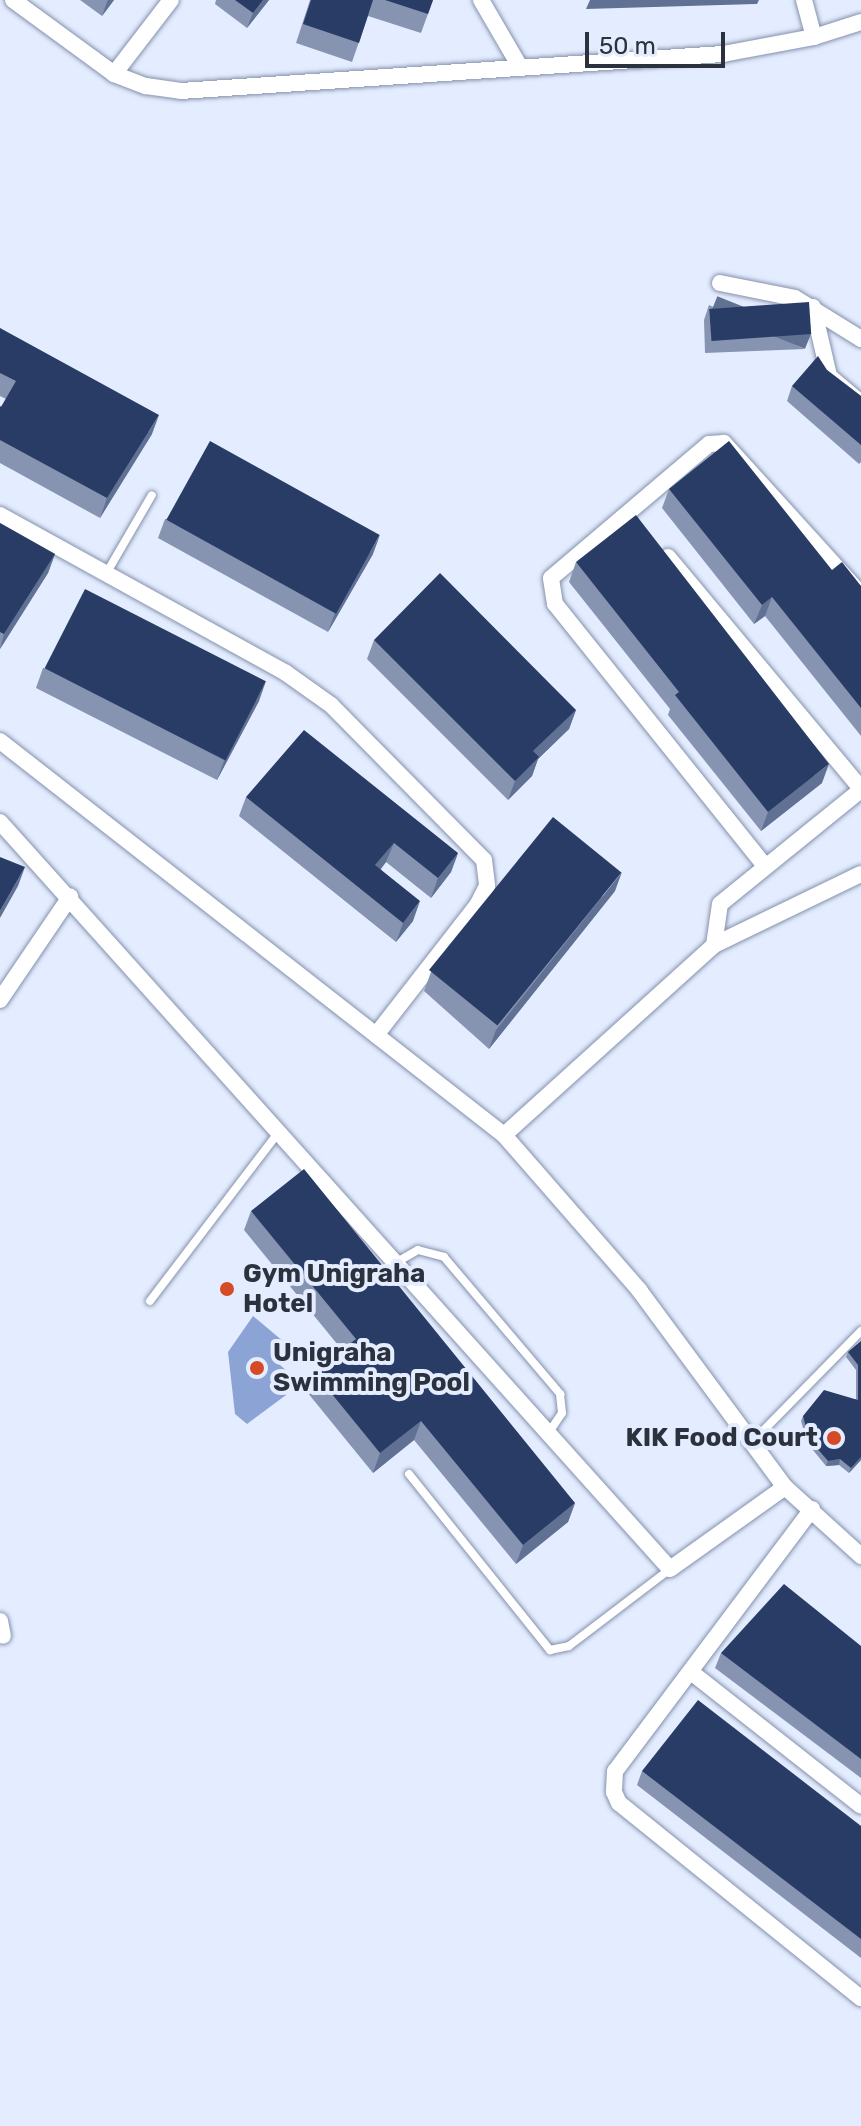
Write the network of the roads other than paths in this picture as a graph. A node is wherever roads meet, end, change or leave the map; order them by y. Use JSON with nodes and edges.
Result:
{"nodes":[{"id":1,"x":13,"y":0,"type":"edge"},
{"id":2,"x":171,"y":0,"type":"edge"},
{"id":3,"x":481,"y":0,"type":"edge"},
{"id":4,"x":804,"y":0,"type":"edge"},
{"id":5,"x":861,"y":22,"type":"edge"},
{"id":6,"x":814,"y":37,"type":"junction"},
{"id":7,"x":520,"y":67,"type":"junction"},
{"id":8,"x":114,"y":74,"type":"junction"},
{"id":9,"x":720,"y":283,"type":"dead end"},
{"id":10,"x":813,"y":307,"type":"junction"},
{"id":11,"x":861,"y":339,"type":"edge"},
{"id":12,"x":861,"y":403,"type":"edge"},
{"id":13,"x":152,"y":495,"type":"dead end"},
{"id":14,"x":0,"y":515,"type":"edge"},
{"id":15,"x":661,"y":548,"type":"edge"},
{"id":16,"x":106,"y":574,"type":"junction"},
{"id":17,"x":861,"y":594,"type":"edge"},
{"id":18,"x":0,"y":741,"type":"edge"},
{"id":19,"x":861,"y":790,"type":"edge"},
{"id":20,"x":0,"y":822,"type":"edge"},
{"id":21,"x":765,"y":866,"type":"junction"},
{"id":22,"x":861,"y":874,"type":"edge"},
{"id":23,"x":70,"y":897,"type":"junction"},
{"id":24,"x":714,"y":945,"type":"junction"},
{"id":25,"x":0,"y":1000,"type":"edge"},
{"id":26,"x":376,"y":1035,"type":"junction"},
{"id":27,"x":279,"y":1132,"type":"junction"},
{"id":28,"x":504,"y":1135,"type":"junction"},
{"id":29,"x":397,"y":1262,"type":"junction"},
{"id":30,"x":150,"y":1301,"type":"dead end"},
{"id":31,"x":861,"y":1331,"type":"edge"},
{"id":32,"x":549,"y":1432,"type":"junction"},
{"id":33,"x":752,"y":1442,"type":"junction"},
{"id":34,"x":409,"y":1474,"type":"dead end"},
{"id":35,"x":785,"y":1487,"type":"junction"},
{"id":36,"x":812,"y":1509,"type":"junction"},
{"id":37,"x":861,"y":1556,"type":"edge"},
{"id":38,"x":670,"y":1569,"type":"junction"},
{"id":39,"x":691,"y":1672,"type":"junction"},
{"id":40,"x":861,"y":1806,"type":"edge"},
{"id":41,"x":861,"y":1998,"type":"edge"}],
"edges":[{"from":1,"to":8,"type":"street"},
{"from":2,"to":8,"type":"street"},
{"from":3,"to":7,"type":"street"},
{"from":4,"to":6,"type":"street"},
{"from":5,"to":6,"type":"street"},
{"from":6,"to":7,"type":"street"},
{"from":7,"to":8,"type":"street"},
{"from":9,"to":10,"type":"street"},
{"from":10,"to":11,"type":"street"},
{"from":10,"to":12,"type":"street"},
{"from":13,"to":16,"type":"lane"},
{"from":14,"to":16,"type":"street"},
{"from":15,"to":19,"type":"street"},
{"from":16,"to":26,"type":"street"},
{"from":17,"to":21,"type":"street"},
{"from":18,"to":26,"type":"street"},
{"from":19,"to":21,"type":"street"},
{"from":20,"to":23,"type":"street"},
{"from":21,"to":24,"type":"street"},
{"from":22,"to":24,"type":"street"},
{"from":23,"to":25,"type":"street"},
{"from":23,"to":27,"type":"street"},
{"from":24,"to":28,"type":"street"},
{"from":26,"to":28,"type":"street"},
{"from":27,"to":29,"type":"street"},
{"from":27,"to":30,"type":"lane"},
{"from":28,"to":33,"type":"street"},
{"from":29,"to":32,"type":"street"},
{"from":29,"to":32,"type":"lane"},
{"from":31,"to":33,"type":"lane"},
{"from":32,"to":38,"type":"street"},
{"from":33,"to":35,"type":"street"},
{"from":34,"to":38,"type":"lane"},
{"from":35,"to":36,"type":"street"},
{"from":35,"to":38,"type":"street"},
{"from":36,"to":37,"type":"street"},
{"from":36,"to":39,"type":"street"},
{"from":39,"to":40,"type":"street"},
{"from":39,"to":41,"type":"street"}]}
